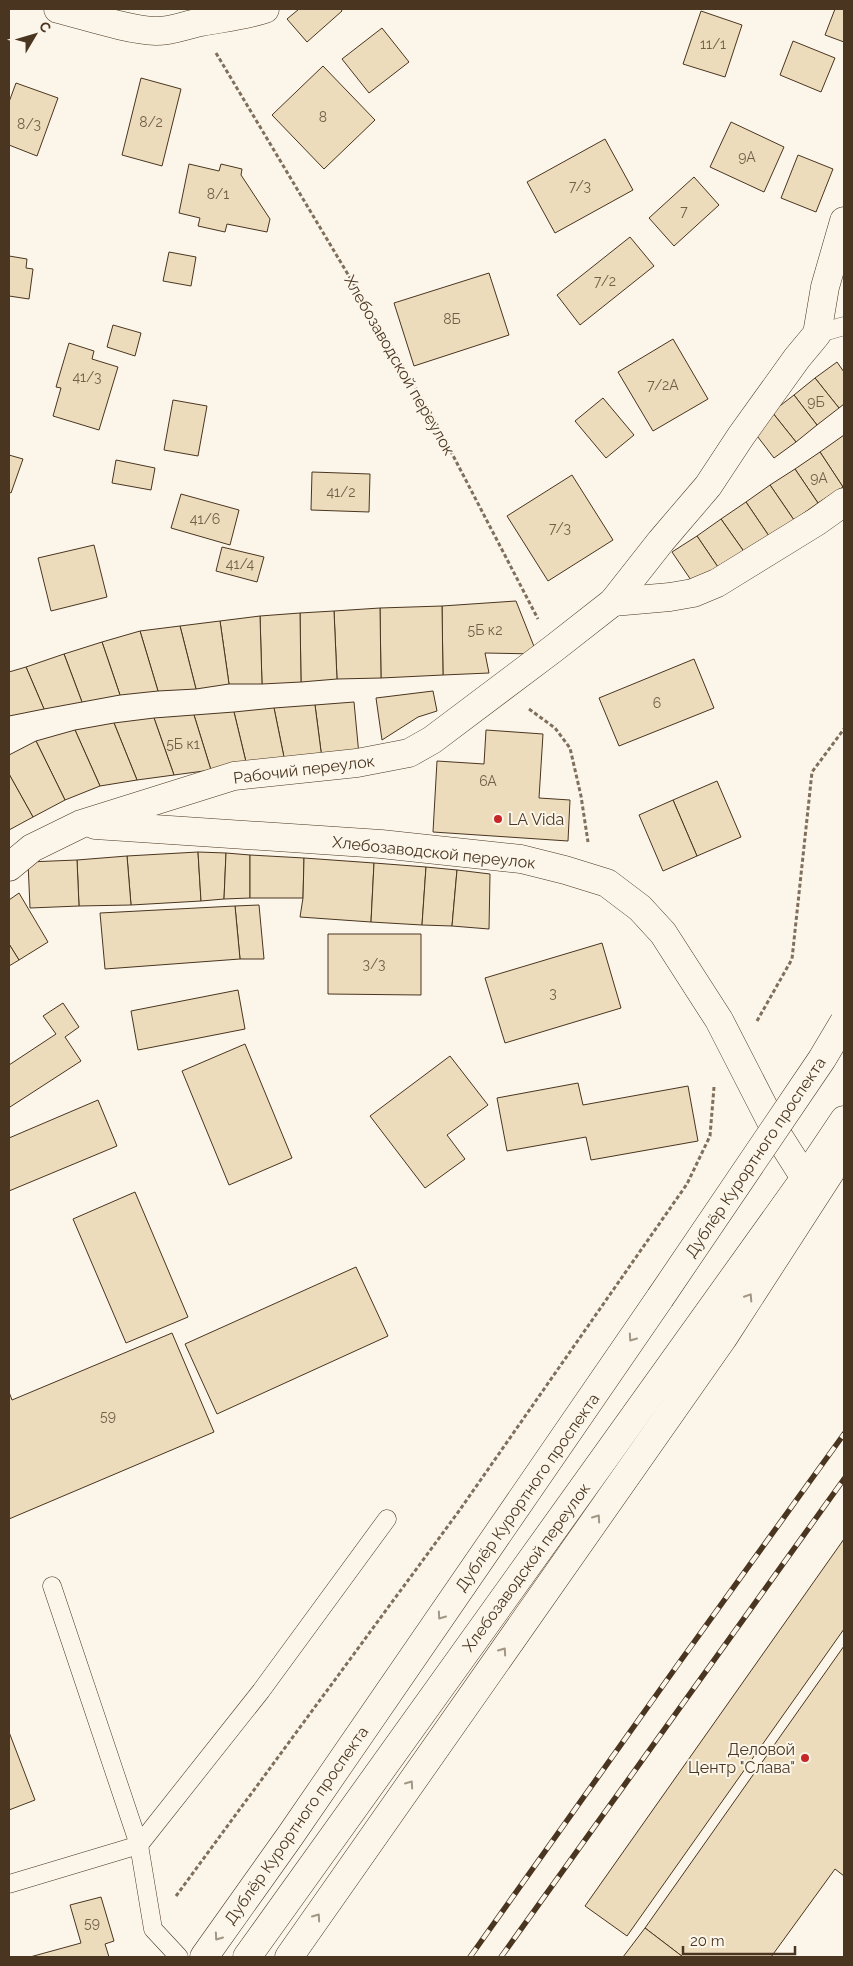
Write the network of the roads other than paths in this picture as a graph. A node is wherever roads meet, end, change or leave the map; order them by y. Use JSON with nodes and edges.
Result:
{"nodes":[{"id":1,"x":58,"y":9,"type":"edge"},
{"id":2,"x":174,"y":9,"type":"edge"},
{"id":3,"x":265,"y":9,"type":"edge"},
{"id":4,"x":198,"y":22,"type":"junction"},
{"id":5,"x":844,"y":221,"type":"edge"},
{"id":6,"x":844,"y":326,"type":"edge"},
{"id":7,"x":817,"y":334,"type":"junction"},
{"id":8,"x":844,"y":502,"type":"edge"},
{"id":9,"x":613,"y":602,"type":"junction"},
{"id":10,"x":81,"y":824,"type":"junction"},
{"id":11,"x":20,"y":851,"type":"edge"},
{"id":12,"x":9,"y":867,"type":"edge"},
{"id":13,"x":844,"y":1022,"type":"edge"},
{"id":14,"x":844,"y":1120,"type":"edge"},
{"id":15,"x":844,"y":1152,"type":"edge"},
{"id":16,"x":805,"y":1178,"type":"junction"},
{"id":17,"x":387,"y":1519,"type":"dead end"},
{"id":18,"x":52,"y":1586,"type":"dead end"},
{"id":19,"x":139,"y":1845,"type":"junction"},
{"id":20,"x":9,"y":1884,"type":"edge"},
{"id":21,"x":180,"y":1957,"type":"edge"},
{"id":22,"x":204,"y":1957,"type":"edge"},
{"id":23,"x":247,"y":1957,"type":"edge"},
{"id":24,"x":289,"y":1957,"type":"edge"}],
"edges":[{"from":1,"to":4,"type":"main road"},
{"from":2,"to":4,"type":"main road"},
{"from":3,"to":4,"type":"main road"},
{"from":5,"to":7,"type":"main road"},
{"from":6,"to":7,"type":"lane"},
{"from":7,"to":9,"type":"main road"},
{"from":8,"to":9,"type":"main road"},
{"from":9,"to":10,"type":"main road","name":"Рабочий переулок"},
{"from":10,"to":11,"type":"main road","name":"Рабочий переулок"},
{"from":10,"to":16,"type":"main road","name":"Хлебозаводской переулок"},
{"from":11,"to":12,"type":"main road","name":"Рабочий переулок"},
{"from":13,"to":22,"type":"main road","name":"Дублёр Курортного проспекта","one_way":true,"bridge":true},
{"from":14,"to":16,"type":"main road","name":"Хлебозаводской переулок"},
{"from":24,"to":15,"type":"main road","one_way":true},
{"from":16,"to":23,"type":"main road","name":"Хлебозаводской переулок"},
{"from":17,"to":19,"type":"lane"},
{"from":18,"to":19,"type":"lane"},
{"from":19,"to":20,"type":"lane"},
{"from":19,"to":21,"type":"lane"}]}
